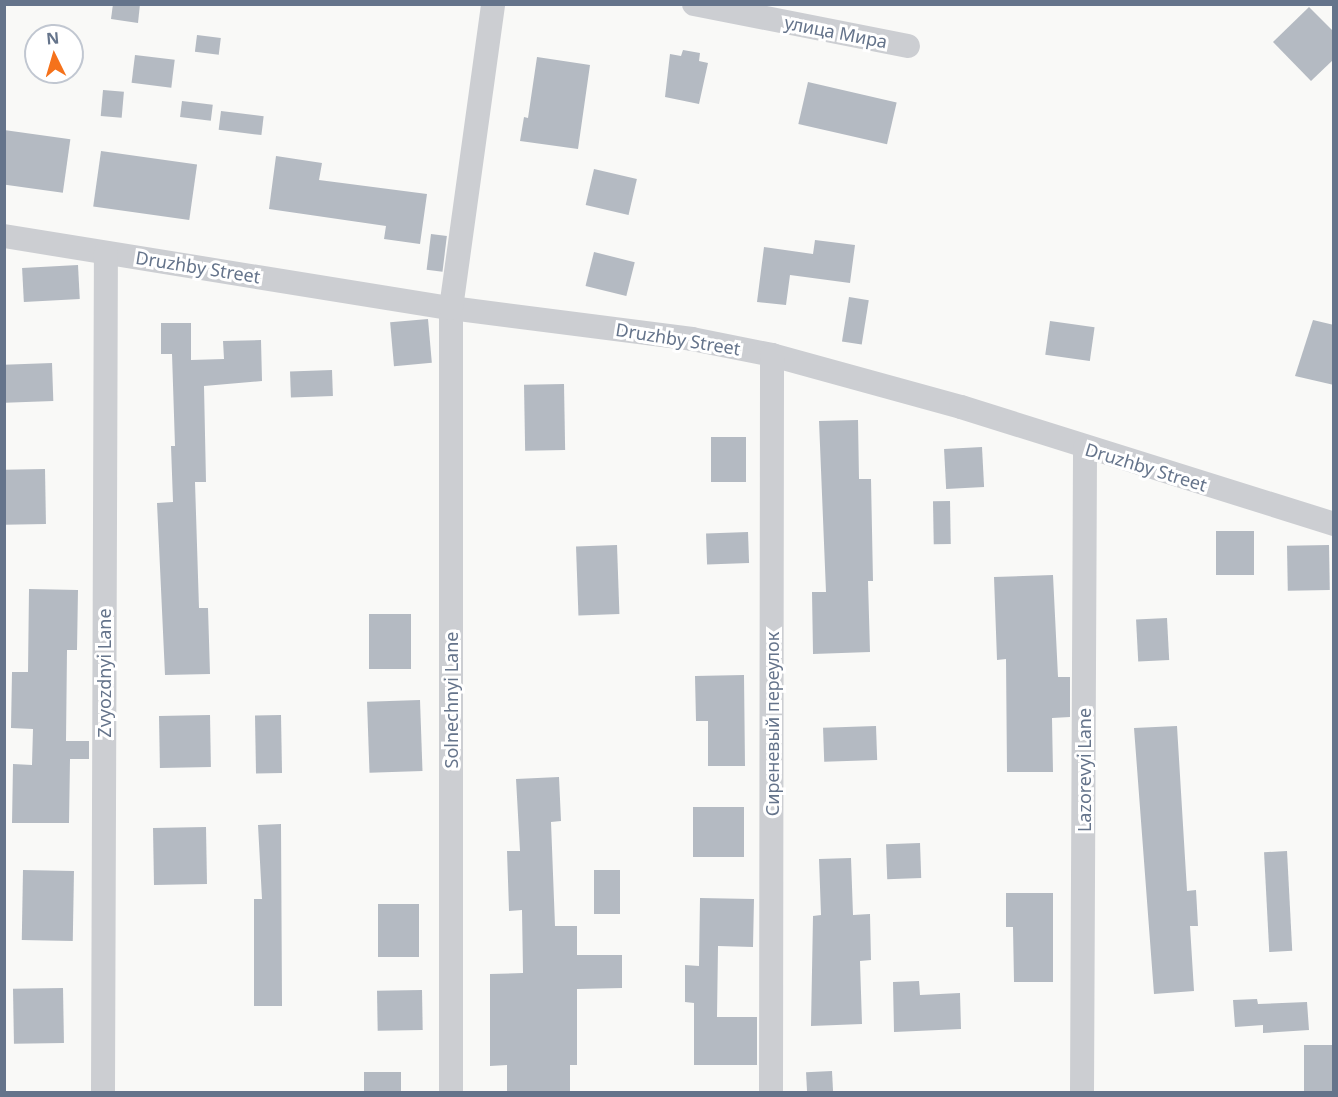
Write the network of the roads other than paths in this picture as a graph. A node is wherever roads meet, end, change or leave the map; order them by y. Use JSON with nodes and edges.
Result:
{"nodes":[{"id":1,"x":493,"y":4,"type":"edge"},
{"id":2,"x":694,"y":4,"type":"edge"},
{"id":3,"x":908,"y":46,"type":"dead end"},
{"id":4,"x":4,"y":236,"type":"edge"},
{"id":5,"x":106,"y":253,"type":"junction"},
{"id":6,"x":451,"y":308,"type":"junction"},
{"id":7,"x":772,"y":355,"type":"junction"},
{"id":8,"x":1085,"y":448,"type":"junction"},
{"id":9,"x":1334,"y":524,"type":"edge"},
{"id":10,"x":103,"y":1092,"type":"edge"},
{"id":11,"x":451,"y":1092,"type":"edge"},
{"id":12,"x":771,"y":1092,"type":"edge"},
{"id":13,"x":1082,"y":1092,"type":"edge"}],
"edges":[{"from":1,"to":6,"type":"street","name":"Solnechnyi Lane"},
{"from":2,"to":3,"type":"street","name":"улица Мира"},
{"from":4,"to":5,"type":"street","name":"Druzhby Street"},
{"from":5,"to":6,"type":"street","name":"Druzhby Street"},
{"from":5,"to":10,"type":"street","name":"Zvyozdnyi Lane"},
{"from":6,"to":7,"type":"street","name":"Druzhby Street"},
{"from":6,"to":11,"type":"street","name":"Solnechnyi Lane"},
{"from":7,"to":8,"type":"street","name":"Druzhby Street"},
{"from":7,"to":12,"type":"street","name":"Сиреневый переулок"},
{"from":8,"to":9,"type":"street","name":"Druzhby Street"},
{"from":8,"to":13,"type":"street","name":"Lazorevyi Lane"}]}
